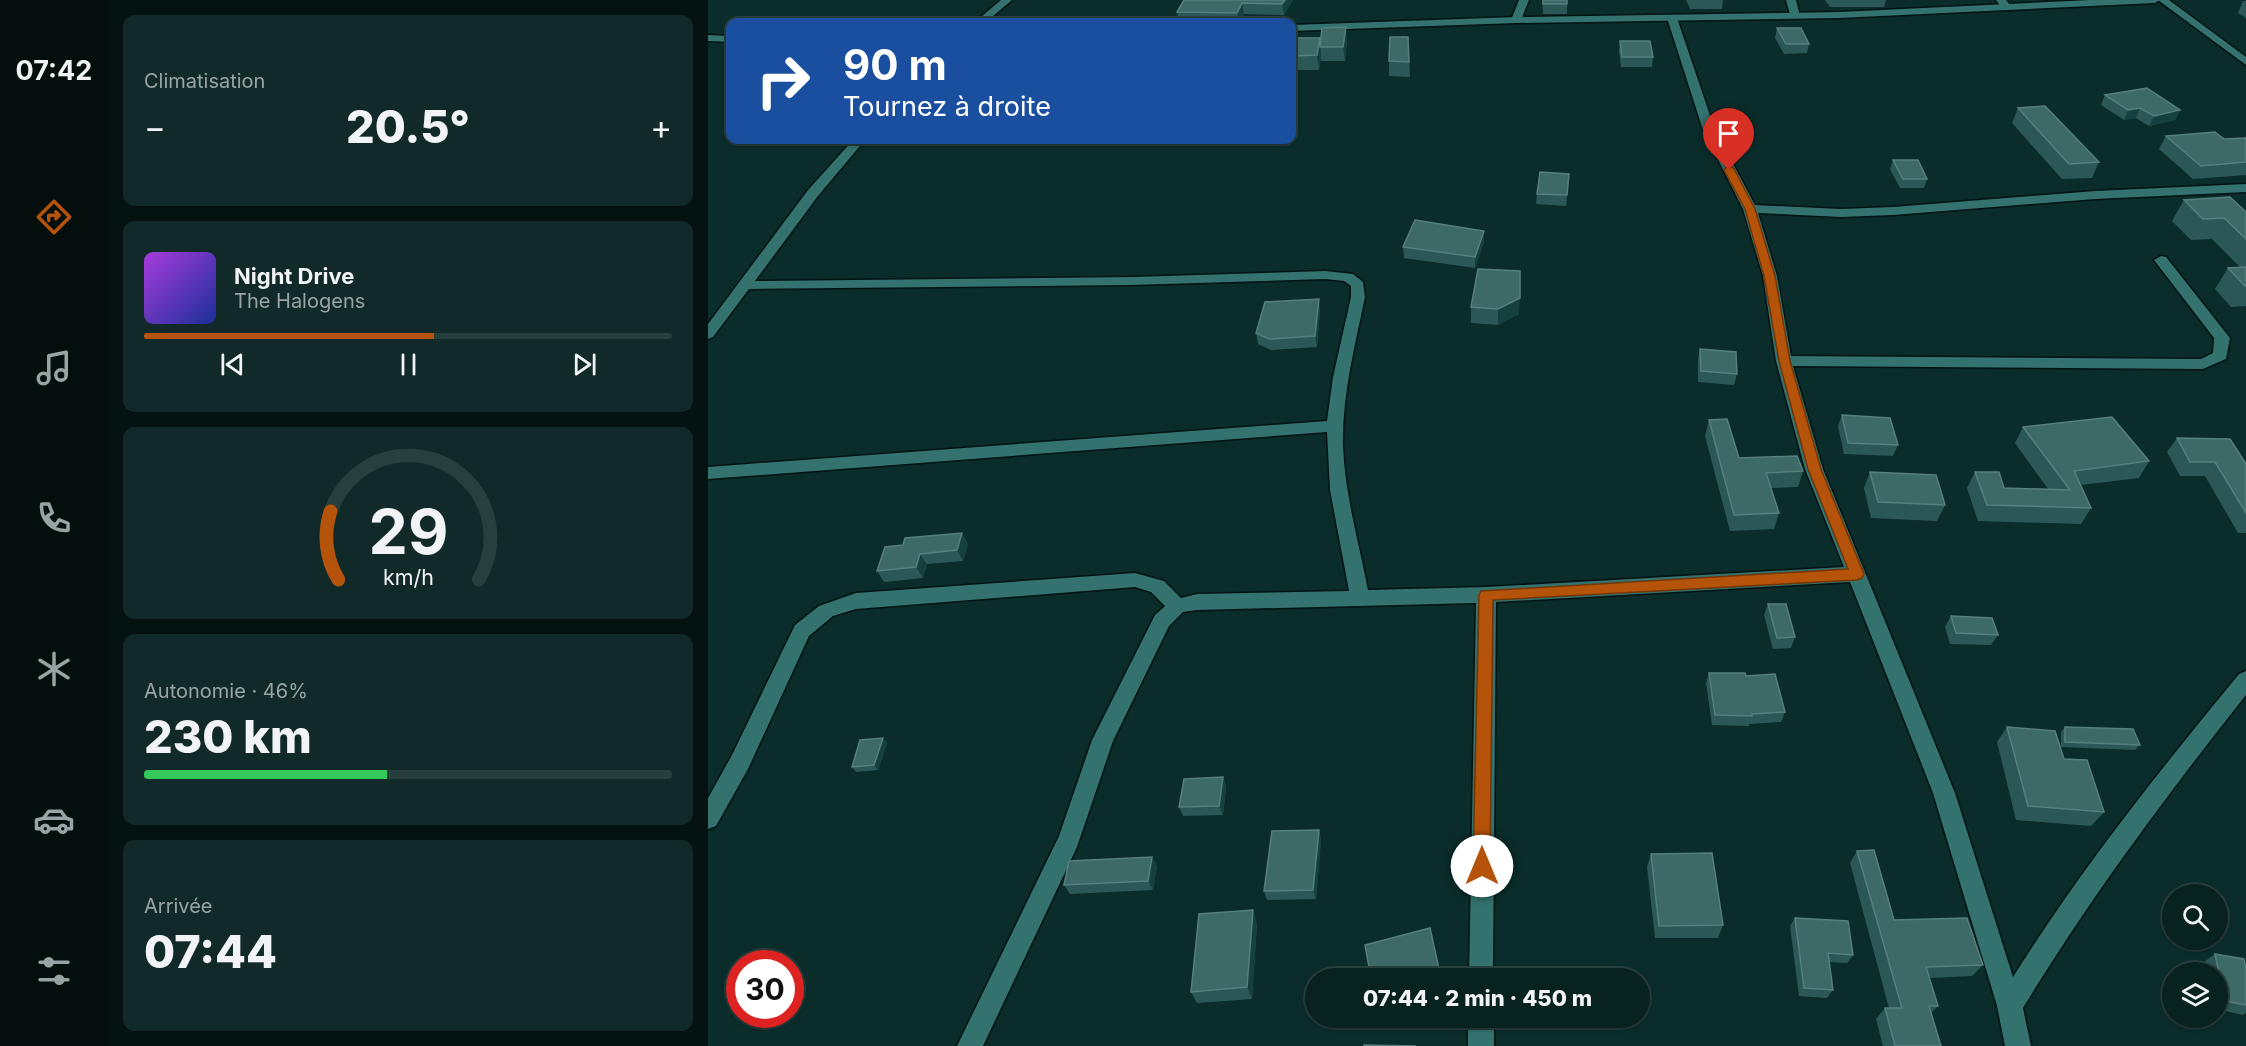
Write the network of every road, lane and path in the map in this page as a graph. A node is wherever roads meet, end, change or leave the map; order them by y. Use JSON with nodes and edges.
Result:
{"nodes":[{"id":1,"x":1007,"y":0,"type":"edge"},
{"id":2,"x":1524,"y":0,"type":"edge"},
{"id":3,"x":1791,"y":0,"type":"edge"},
{"id":4,"x":2155,"y":0,"type":"edge"},
{"id":5,"x":2163,"y":0,"type":"edge"},
{"id":6,"x":2004,"y":3,"type":"edge"},
{"id":7,"x":1795,"y":16,"type":"junction"},
{"id":8,"x":985,"y":18,"type":"edge"},
{"id":9,"x":1672,"y":18,"type":"junction"},
{"id":10,"x":1516,"y":20,"type":"junction"},
{"id":11,"x":1296,"y":28,"type":"edge"},
{"id":12,"x":708,"y":38,"type":"edge"},
{"id":13,"x":726,"y":39,"type":"edge"},
{"id":14,"x":2246,"y":62,"type":"edge"},
{"id":15,"x":856,"y":144,"type":"edge"},
{"id":16,"x":2246,"y":188,"type":"edge"},
{"id":17,"x":1750,"y":209,"type":"junction"},
{"id":18,"x":2161,"y":260,"type":"dead end"},
{"id":19,"x":746,"y":285,"type":"junction"},
{"id":20,"x":708,"y":334,"type":"edge"},
{"id":21,"x":1784,"y":361,"type":"junction"},
{"id":22,"x":1335,"y":426,"type":"junction"},
{"id":23,"x":708,"y":473,"type":"edge"},
{"id":24,"x":1857,"y":574,"type":"junction"},
{"id":25,"x":1486,"y":595,"type":"junction"},
{"id":26,"x":1360,"y":598,"type":"junction"},
{"id":27,"x":1177,"y":606,"type":"junction"},
{"id":28,"x":2246,"y":680,"type":"edge"},
{"id":29,"x":708,"y":819,"type":"edge"},
{"id":30,"x":1481,"y":968,"type":"edge"},
{"id":31,"x":2010,"y":1006,"type":"junction"},
{"id":32,"x":1481,"y":1028,"type":"edge"},
{"id":33,"x":970,"y":1046,"type":"edge"},
{"id":34,"x":1481,"y":1046,"type":"edge"},
{"id":35,"x":2018,"y":1046,"type":"edge"}],
"edges":[{"from":1,"to":8,"type":"street"},
{"from":2,"to":10,"type":"street"},
{"from":3,"to":7,"type":"street"},
{"from":4,"to":6,"type":"street"},
{"from":5,"to":14,"type":"street"},
{"from":6,"to":7,"type":"street"},
{"from":7,"to":9,"type":"street"},
{"from":9,"to":10,"type":"street"},
{"from":9,"to":17,"type":"street"},
{"from":10,"to":11,"type":"street"},
{"from":12,"to":13,"type":"street"},
{"from":15,"to":19,"type":"street"},
{"from":16,"to":17,"type":"street"},
{"from":17,"to":21,"type":"street"},
{"from":18,"to":21,"type":"street"},
{"from":19,"to":20,"type":"street"},
{"from":19,"to":22,"type":"street"},
{"from":21,"to":24,"type":"street"},
{"from":22,"to":23,"type":"street"},
{"from":22,"to":26,"type":"street"},
{"from":24,"to":25,"type":"street"},
{"from":24,"to":31,"type":"street"},
{"from":25,"to":26,"type":"street"},
{"from":25,"to":30,"type":"street"},
{"from":26,"to":27,"type":"street"},
{"from":27,"to":29,"type":"street"},
{"from":27,"to":33,"type":"street"},
{"from":28,"to":31,"type":"street"},
{"from":31,"to":35,"type":"street"},
{"from":32,"to":34,"type":"street"}]}
